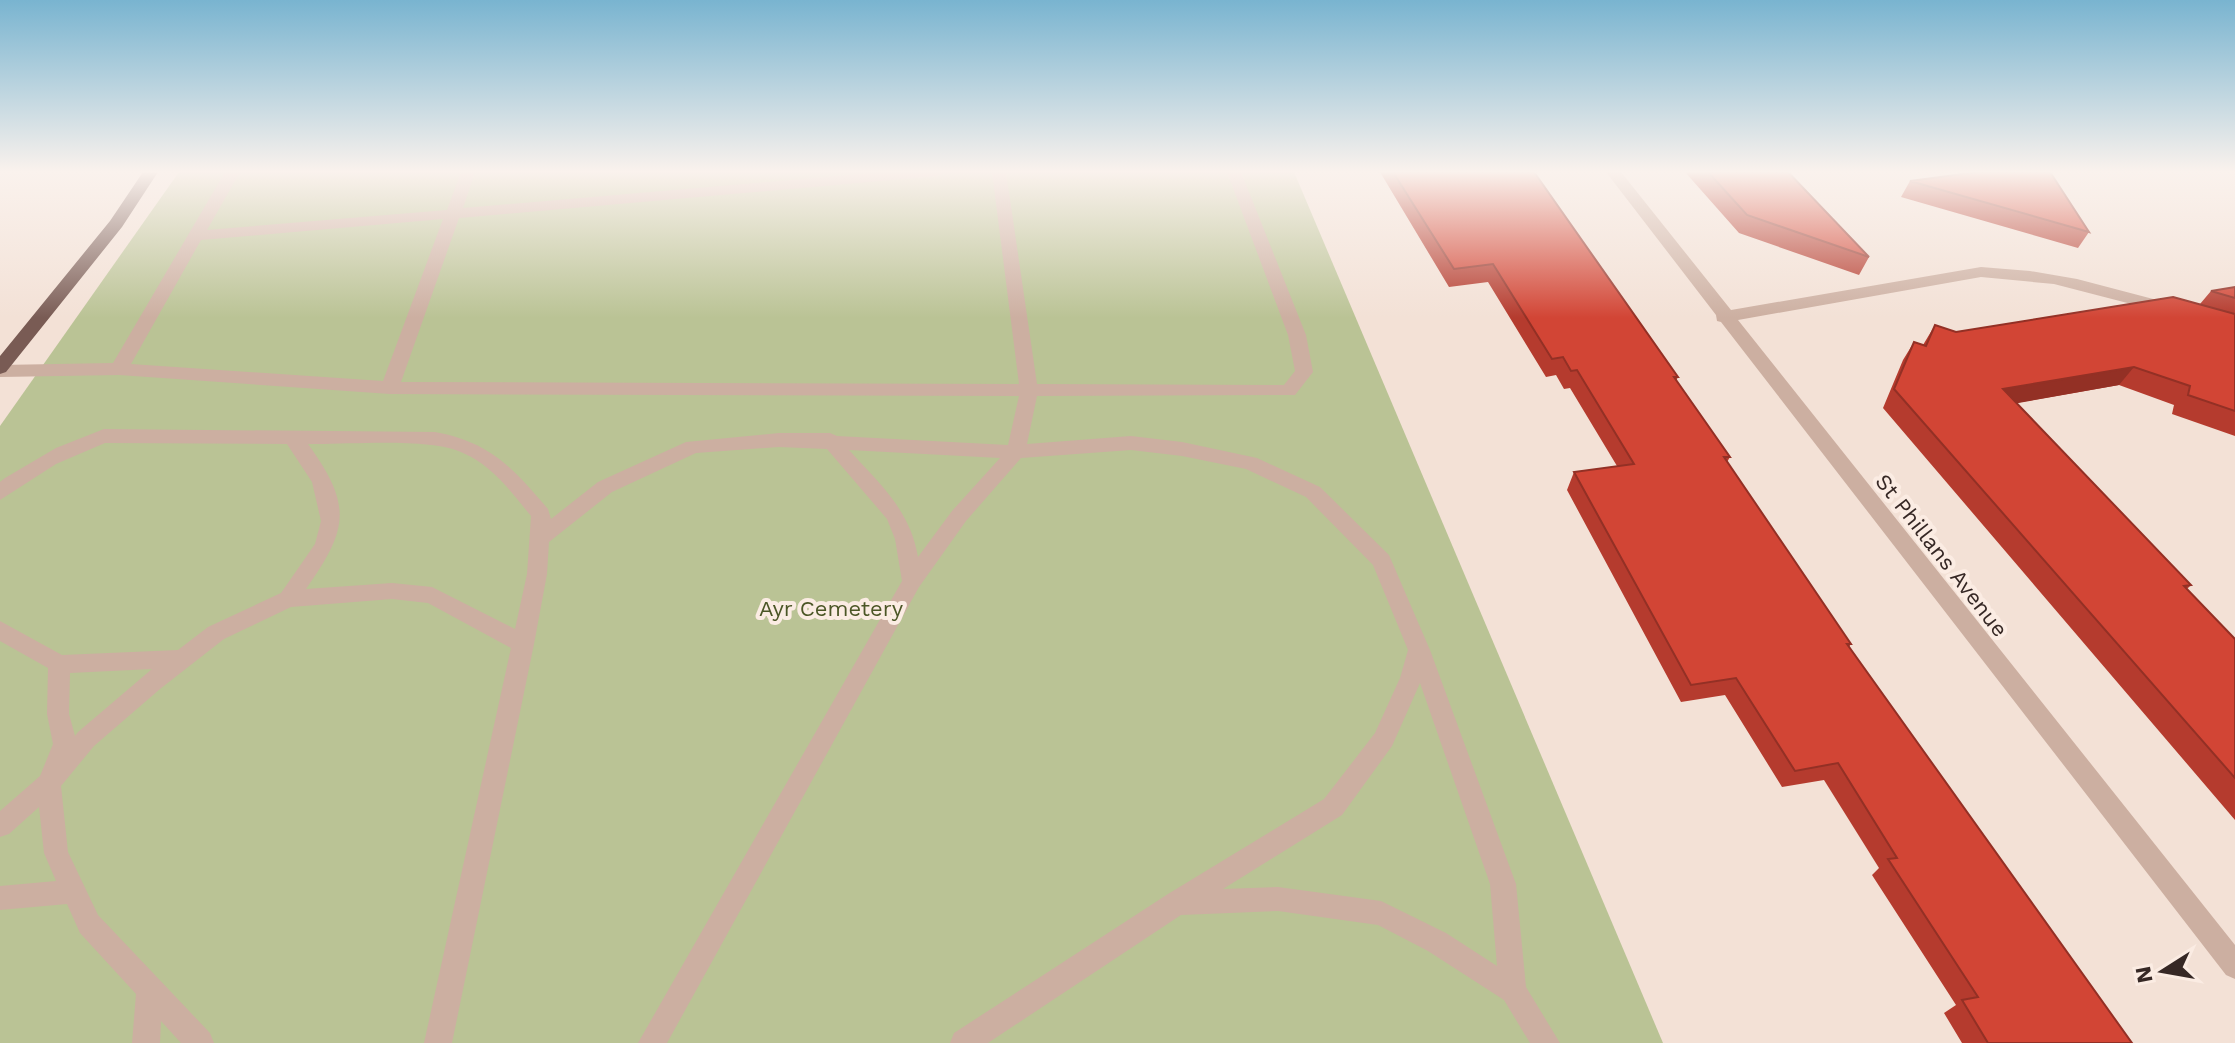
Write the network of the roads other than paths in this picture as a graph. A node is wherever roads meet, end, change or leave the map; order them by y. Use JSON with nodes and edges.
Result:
{"nodes":[{"id":1,"x":118,"y":221,"type":"edge"},
{"id":2,"x":204,"y":221,"type":"edge"},
{"id":3,"x":354,"y":221,"type":"edge"},
{"id":4,"x":451,"y":221,"type":"edge"},
{"id":5,"x":1006,"y":221,"type":"edge"},
{"id":6,"x":1253,"y":221,"type":"edge"},
{"id":7,"x":1650,"y":221,"type":"edge"},
{"id":8,"x":195,"y":236,"type":"junction"},
{"id":9,"x":2192,"y":316,"type":"edge"},
{"id":10,"x":1723,"y":317,"type":"junction"},
{"id":11,"x":119,"y":369,"type":"junction"},
{"id":12,"x":0,"y":370,"type":"edge"},
{"id":13,"x":390,"y":388,"type":"junction"},
{"id":14,"x":1029,"y":390,"type":"junction"},
{"id":15,"x":291,"y":436,"type":"junction"},
{"id":16,"x":830,"y":440,"type":"junction"},
{"id":17,"x":1016,"y":452,"type":"junction"},
{"id":18,"x":0,"y":493,"type":"edge"},
{"id":19,"x":539,"y":539,"type":"junction"},
{"id":20,"x":912,"y":581,"type":"junction"},
{"id":21,"x":288,"y":599,"type":"junction"},
{"id":22,"x":0,"y":630,"type":"edge"},
{"id":23,"x":523,"y":644,"type":"junction"},
{"id":24,"x":1419,"y":650,"type":"junction"},
{"id":25,"x":182,"y":659,"type":"junction"},
{"id":26,"x":59,"y":664,"type":"junction"},
{"id":27,"x":49,"y":783,"type":"junction"},
{"id":28,"x":0,"y":826,"type":"edge"},
{"id":29,"x":74,"y":891,"type":"junction"},
{"id":30,"x":0,"y":898,"type":"edge"},
{"id":31,"x":1177,"y":903,"type":"junction"},
{"id":32,"x":2235,"y":966,"type":"edge"},
{"id":33,"x":150,"y":990,"type":"junction"},
{"id":34,"x":1513,"y":991,"type":"junction"},
{"id":35,"x":146,"y":1043,"type":"edge"},
{"id":36,"x":200,"y":1043,"type":"edge"},
{"id":37,"x":438,"y":1043,"type":"edge"},
{"id":38,"x":652,"y":1043,"type":"edge"},
{"id":39,"x":964,"y":1043,"type":"edge"},
{"id":40,"x":1546,"y":1043,"type":"edge"}],
"edges":[{"from":1,"to":12,"type":"main road"},
{"from":2,"to":8,"type":"street"},
{"from":3,"to":8,"type":"street"},
{"from":4,"to":13,"type":"street"},
{"from":5,"to":14,"type":"street"},
{"from":6,"to":14,"type":"street"},
{"from":7,"to":10,"type":"street","name":"St Phillans Avenue"},
{"from":8,"to":11,"type":"street"},
{"from":9,"to":10,"type":"street"},
{"from":10,"to":32,"type":"street","name":"St Phillans Avenue"},
{"from":11,"to":12,"type":"street"},
{"from":11,"to":13,"type":"street"},
{"from":13,"to":14,"type":"street"},
{"from":14,"to":17,"type":"street"},
{"from":15,"to":18,"type":"street"},
{"from":15,"to":19,"type":"street"},
{"from":15,"to":21,"type":"street"},
{"from":16,"to":17,"type":"street"},
{"from":16,"to":19,"type":"street"},
{"from":16,"to":20,"type":"street"},
{"from":17,"to":20,"type":"street"},
{"from":17,"to":24,"type":"street"},
{"from":19,"to":23,"type":"street"},
{"from":20,"to":38,"type":"street"},
{"from":21,"to":23,"type":"street"},
{"from":21,"to":25,"type":"street"},
{"from":22,"to":26,"type":"street"},
{"from":23,"to":37,"type":"street"},
{"from":24,"to":31,"type":"street"},
{"from":24,"to":34,"type":"street"},
{"from":25,"to":26,"type":"street"},
{"from":25,"to":27,"type":"street"},
{"from":26,"to":27,"type":"street"},
{"from":27,"to":28,"type":"street"},
{"from":27,"to":29,"type":"street"},
{"from":29,"to":30,"type":"street"},
{"from":29,"to":33,"type":"street"},
{"from":31,"to":34,"type":"street"},
{"from":31,"to":39,"type":"street"},
{"from":33,"to":35,"type":"street"},
{"from":33,"to":36,"type":"street"},
{"from":34,"to":40,"type":"street"}]}
